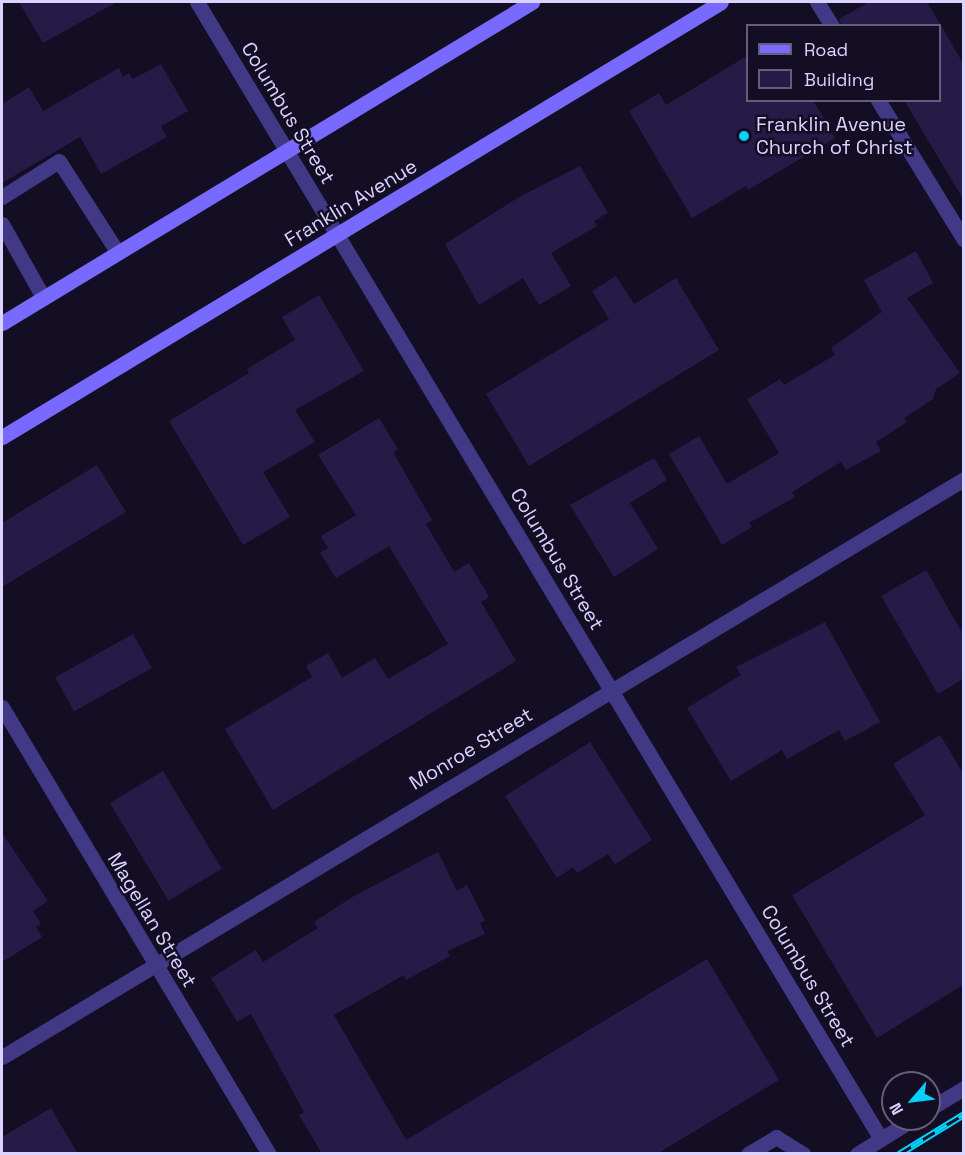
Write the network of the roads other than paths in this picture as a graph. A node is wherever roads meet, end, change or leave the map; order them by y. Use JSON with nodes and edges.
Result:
{"nodes":[{"id":1,"x":197,"y":2,"type":"edge"},
{"id":2,"x":532,"y":2,"type":"edge"},
{"id":3,"x":721,"y":2,"type":"edge"},
{"id":4,"x":817,"y":2,"type":"edge"},
{"id":5,"x":831,"y":24,"type":"edge"},
{"id":6,"x":879,"y":102,"type":"edge"},
{"id":7,"x":285,"y":151,"type":"junction"},
{"id":8,"x":2,"y":197,"type":"edge"},
{"id":9,"x":2,"y":224,"type":"edge"},
{"id":10,"x":337,"y":236,"type":"junction"},
{"id":11,"x":963,"y":240,"type":"edge"},
{"id":12,"x":118,"y":253,"type":"junction"},
{"id":13,"x":44,"y":297,"type":"junction"},
{"id":14,"x":2,"y":323,"type":"edge"},
{"id":15,"x":2,"y":437,"type":"edge"},
{"id":16,"x":963,"y":479,"type":"edge"},
{"id":17,"x":611,"y":688,"type":"junction"},
{"id":18,"x":2,"y":707,"type":"edge"},
{"id":19,"x":154,"y":966,"type":"junction"},
{"id":20,"x":2,"y":1057,"type":"edge"},
{"id":21,"x":963,"y":1088,"type":"edge"},
{"id":22,"x":941,"y":1102,"type":"edge"},
{"id":23,"x":894,"y":1131,"type":"edge"},
{"id":24,"x":881,"y":1139,"type":"junction"},
{"id":25,"x":269,"y":1154,"type":"edge"},
{"id":26,"x":748,"y":1154,"type":"edge"},
{"id":27,"x":803,"y":1154,"type":"edge"},
{"id":28,"x":857,"y":1154,"type":"edge"}],
"edges":[{"from":1,"to":7,"type":"street","name":"Columbus Street"},
{"from":2,"to":7,"type":"main road"},
{"from":3,"to":10,"type":"main road","name":"Franklin Avenue"},
{"from":4,"to":5,"type":"street"},
{"from":6,"to":11,"type":"street"},
{"from":7,"to":10,"type":"street","name":"Columbus Street"},
{"from":7,"to":12,"type":"main road"},
{"from":8,"to":12,"type":"street"},
{"from":9,"to":13,"type":"street"},
{"from":10,"to":15,"type":"main road","name":"Franklin Avenue"},
{"from":10,"to":17,"type":"street","name":"Columbus Street"},
{"from":12,"to":13,"type":"main road"},
{"from":13,"to":14,"type":"main road"},
{"from":16,"to":17,"type":"street","name":"Monroe Street"},
{"from":17,"to":19,"type":"street","name":"Monroe Street"},
{"from":17,"to":24,"type":"street","name":"Columbus Street"},
{"from":18,"to":19,"type":"street","name":"Magellan Street"},
{"from":19,"to":20,"type":"street","name":"Monroe Street"},
{"from":19,"to":25,"type":"street","name":"Magellan Street"},
{"from":21,"to":22,"type":"street"},
{"from":23,"to":24,"type":"street"},
{"from":24,"to":28,"type":"street"},
{"from":26,"to":27,"type":"street"}]}
